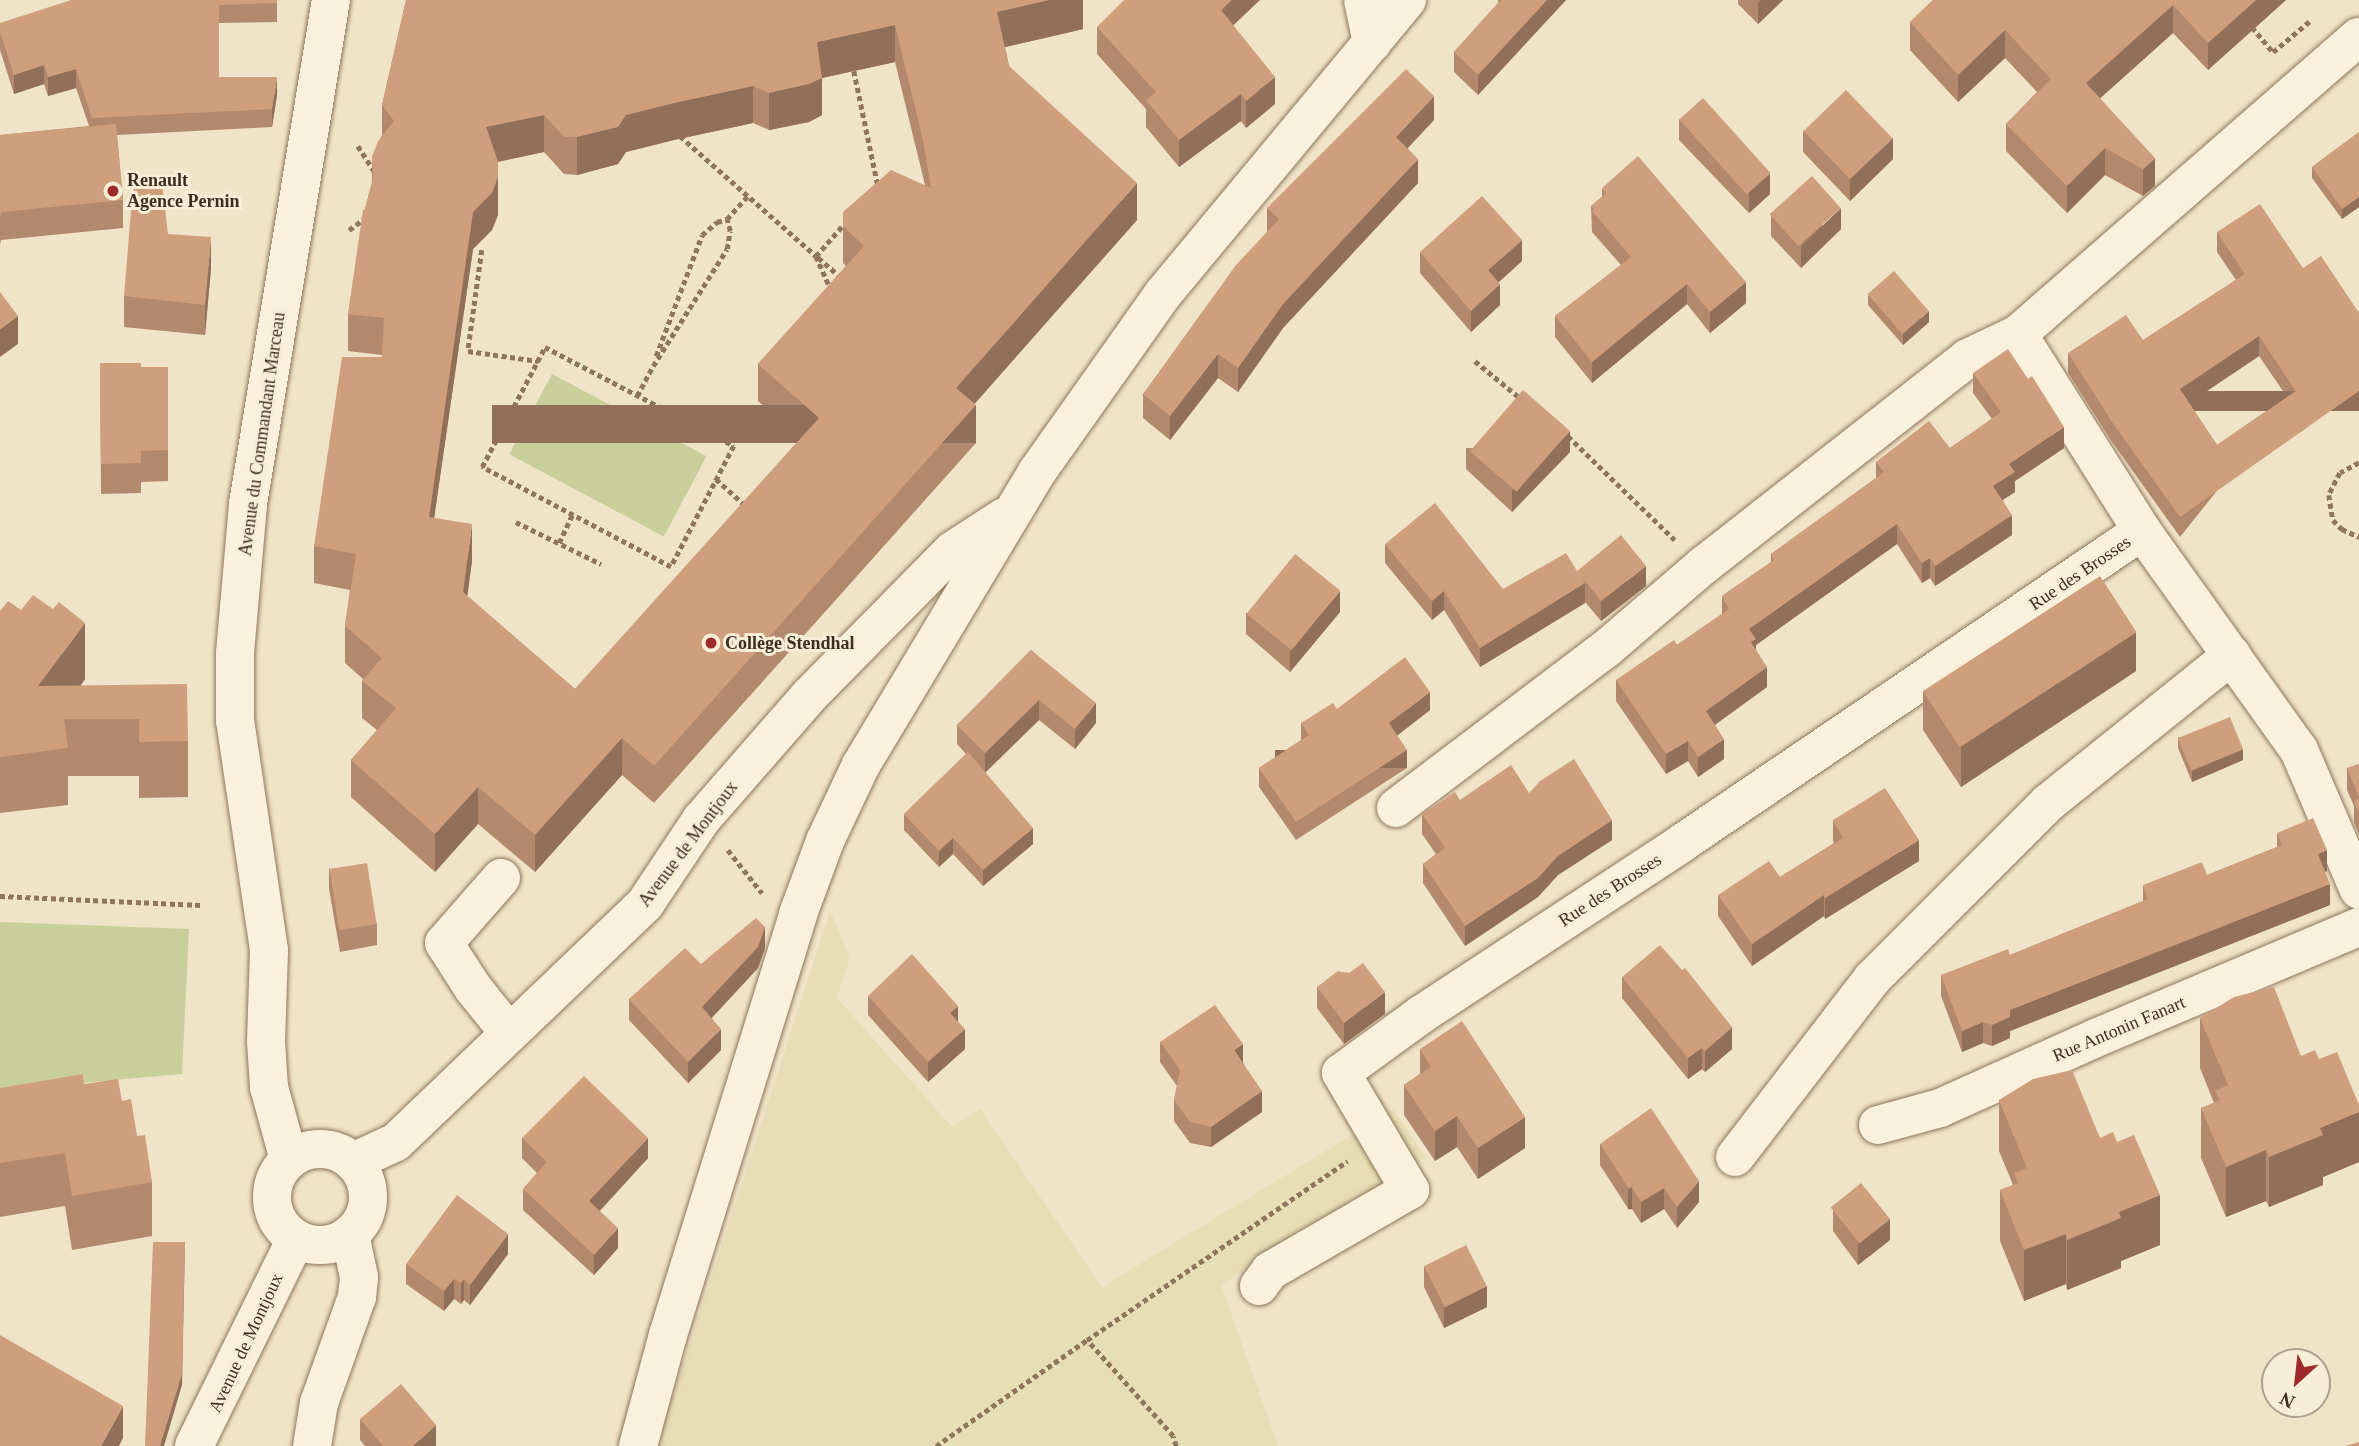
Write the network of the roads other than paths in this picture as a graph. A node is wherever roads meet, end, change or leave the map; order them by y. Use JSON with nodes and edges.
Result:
{"nodes":[{"id":1,"x":331,"y":0,"type":"edge"},
{"id":2,"x":1363,"y":0,"type":"edge"},
{"id":3,"x":1407,"y":0,"type":"edge"},
{"id":4,"x":2359,"y":37,"type":"edge"},
{"id":5,"x":1372,"y":43,"type":"junction"},
{"id":6,"x":2018,"y":334,"type":"junction"},
{"id":7,"x":1012,"y":512,"type":"junction"},
{"id":8,"x":2142,"y":531,"type":"junction"},
{"id":9,"x":2232,"y":655,"type":"junction"},
{"id":10,"x":1396,"y":808,"type":"dead end"},
{"id":11,"x":501,"y":878,"type":"dead end"},
{"id":12,"x":2359,"y":890,"type":"edge"},
{"id":13,"x":2359,"y":927,"type":"edge"},
{"id":14,"x":509,"y":1033,"type":"junction"},
{"id":15,"x":1878,"y":1125,"type":"dead end"},
{"id":16,"x":1735,"y":1157,"type":"dead end"},
{"id":17,"x":289,"y":1160,"type":"junction"},
{"id":18,"x":353,"y":1162,"type":"junction"},
{"id":19,"x":350,"y":1234,"type":"junction"},
{"id":20,"x":296,"y":1239,"type":"junction"},
{"id":21,"x":1259,"y":1286,"type":"dead end"},
{"id":22,"x":194,"y":1446,"type":"edge"},
{"id":23,"x":312,"y":1446,"type":"edge"},
{"id":24,"x":638,"y":1446,"type":"edge"}],
"edges":[{"from":1,"to":17,"type":"street","name":"Avenue du Commandant Marceau"},
{"from":2,"to":5,"type":"street"},
{"from":3,"to":5,"type":"street"},
{"from":4,"to":6,"type":"street"},
{"from":5,"to":7,"type":"street"},
{"from":6,"to":8,"type":"street","name":"Rue des Brosses"},
{"from":6,"to":10,"type":"street"},
{"from":7,"to":14,"type":"street","name":"Avenue de Montjoux"},
{"from":7,"to":24,"type":"street"},
{"from":8,"to":9,"type":"street","name":"Rue des Brosses"},
{"from":8,"to":21,"type":"street","name":"Rue des Brosses"},
{"from":9,"to":12,"type":"street","name":"Rue des Brosses"},
{"from":9,"to":16,"type":"street"},
{"from":11,"to":14,"type":"street"},
{"from":13,"to":15,"type":"street","name":"Rue Antonin Fanart"},
{"from":14,"to":18,"type":"street","name":"Avenue de Montjoux"},
{"from":17,"to":18,"type":"street"},
{"from":17,"to":20,"type":"street"},
{"from":18,"to":19,"type":"street"},
{"from":19,"to":20,"type":"street"},
{"from":19,"to":23,"type":"street"},
{"from":20,"to":22,"type":"street","name":"Avenue de Montjoux"}]}
